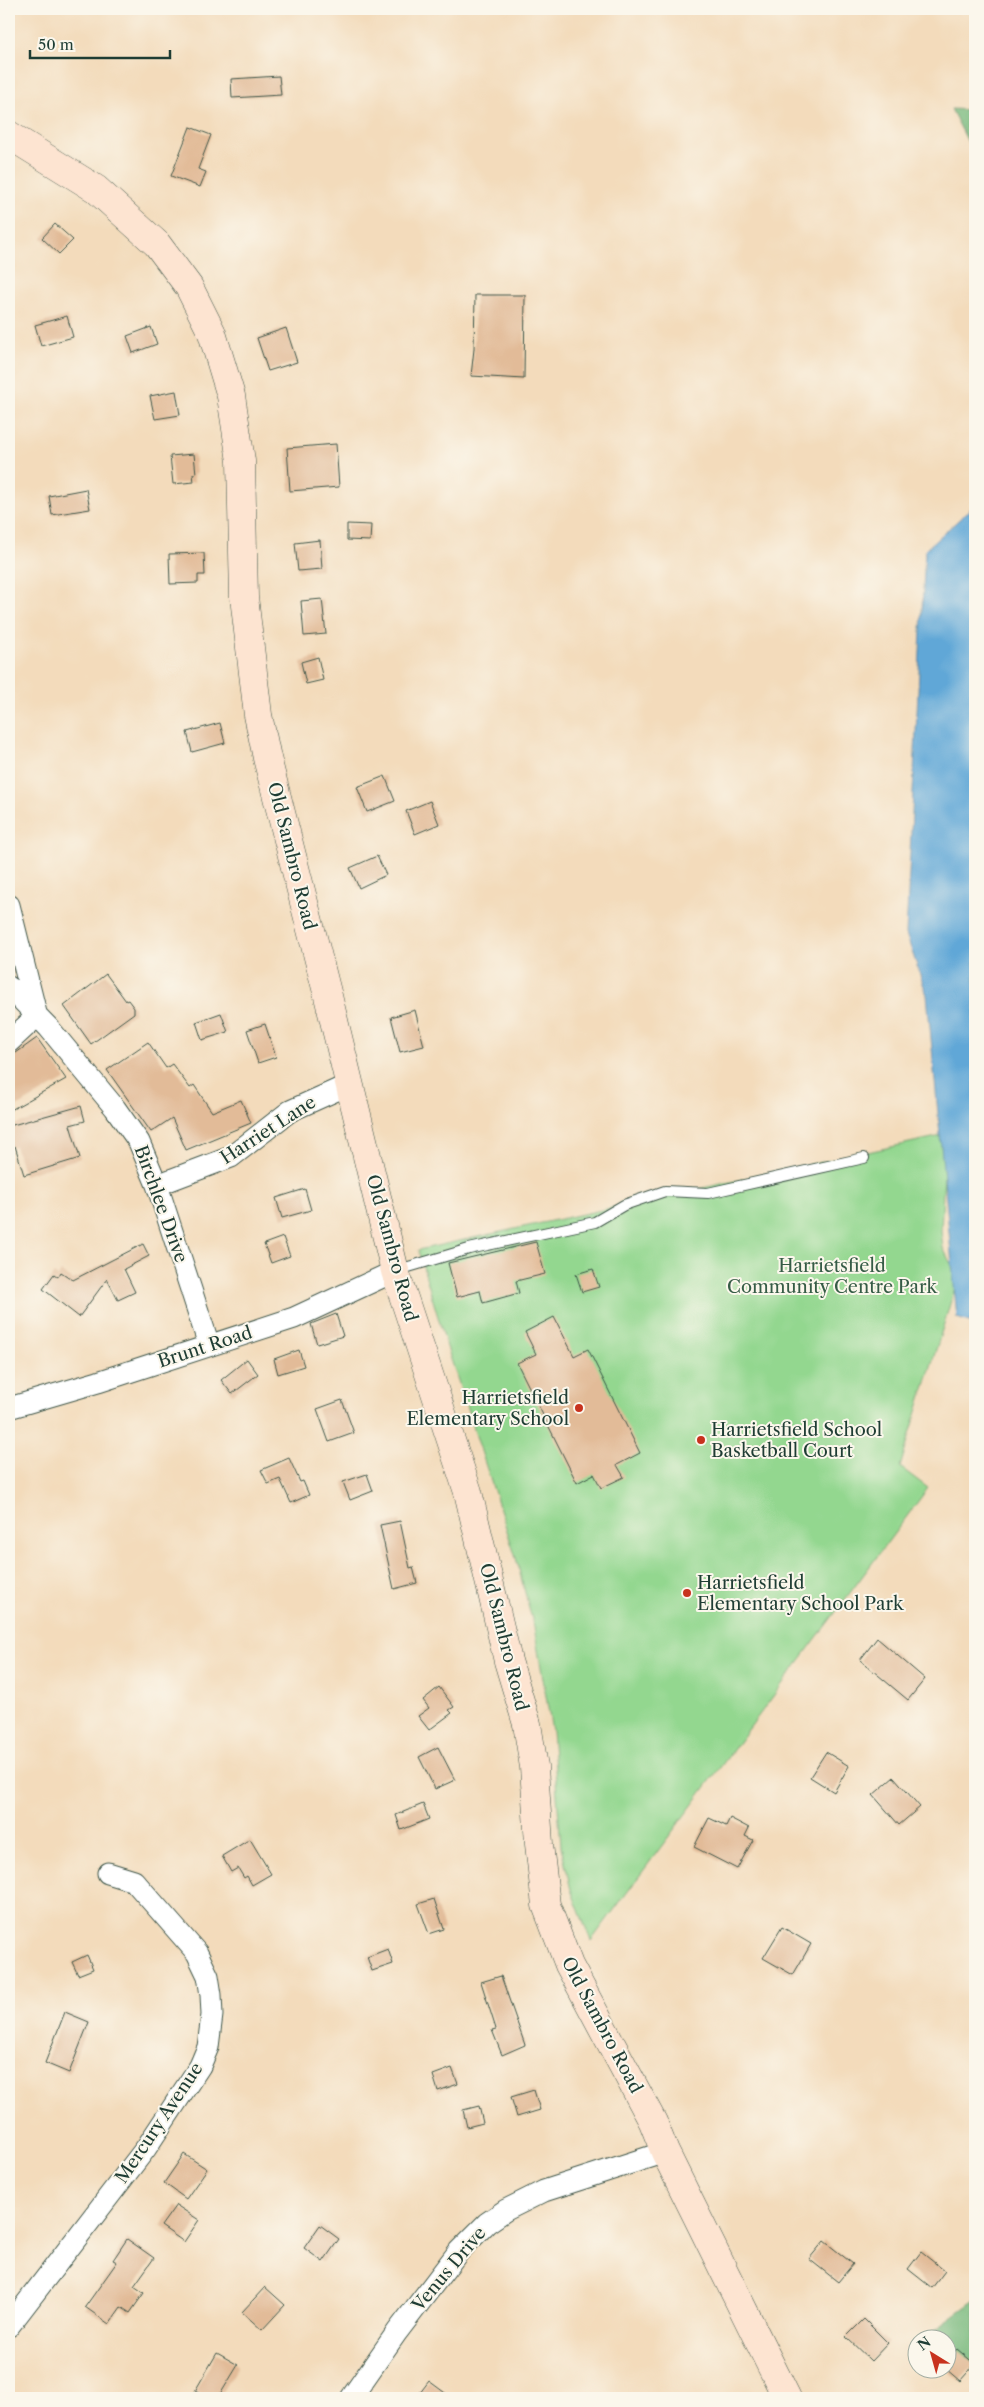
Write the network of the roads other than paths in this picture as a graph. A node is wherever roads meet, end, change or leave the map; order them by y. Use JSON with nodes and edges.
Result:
{"nodes":[{"id":1,"x":9,"y":135,"type":"edge"},
{"id":2,"x":9,"y":906,"type":"edge"},
{"id":3,"x":9,"y":987,"type":"edge"},
{"id":4,"x":37,"y":1016,"type":"junction"},
{"id":5,"x":9,"y":1042,"type":"edge"},
{"id":6,"x":350,"y":1084,"type":"junction"},
{"id":7,"x":864,"y":1158,"type":"dead end"},
{"id":8,"x":157,"y":1185,"type":"junction"},
{"id":9,"x":395,"y":1271,"type":"junction"},
{"id":10,"x":209,"y":1345,"type":"junction"},
{"id":11,"x":9,"y":1408,"type":"edge"},
{"id":12,"x":108,"y":1873,"type":"dead end"},
{"id":13,"x":665,"y":2152,"type":"junction"},
{"id":14,"x":9,"y":2326,"type":"edge"},
{"id":15,"x":351,"y":2398,"type":"edge"},
{"id":16,"x":787,"y":2398,"type":"edge"}],
"edges":[{"from":1,"to":6,"type":"main road","name":"Old Sambro Road"},
{"from":2,"to":4,"type":"street"},
{"from":3,"to":4,"type":"street","name":"Birchlee Drive"},
{"from":4,"to":5,"type":"street"},
{"from":4,"to":8,"type":"street","name":"Birchlee Drive"},
{"from":6,"to":8,"type":"street","name":"Harriet Lane"},
{"from":6,"to":9,"type":"main road","name":"Old Sambro Road"},
{"from":7,"to":9,"type":"lane"},
{"from":8,"to":10,"type":"street","name":"Birchlee Drive"},
{"from":9,"to":10,"type":"street","name":"Brunt Road"},
{"from":9,"to":13,"type":"main road","name":"Old Sambro Road"},
{"from":10,"to":11,"type":"street","name":"Brunt Road"},
{"from":12,"to":14,"type":"street","name":"Mercury Avenue"},
{"from":13,"to":15,"type":"street","name":"Venus Drive"},
{"from":13,"to":16,"type":"main road","name":"Old Sambro Road"}]}
